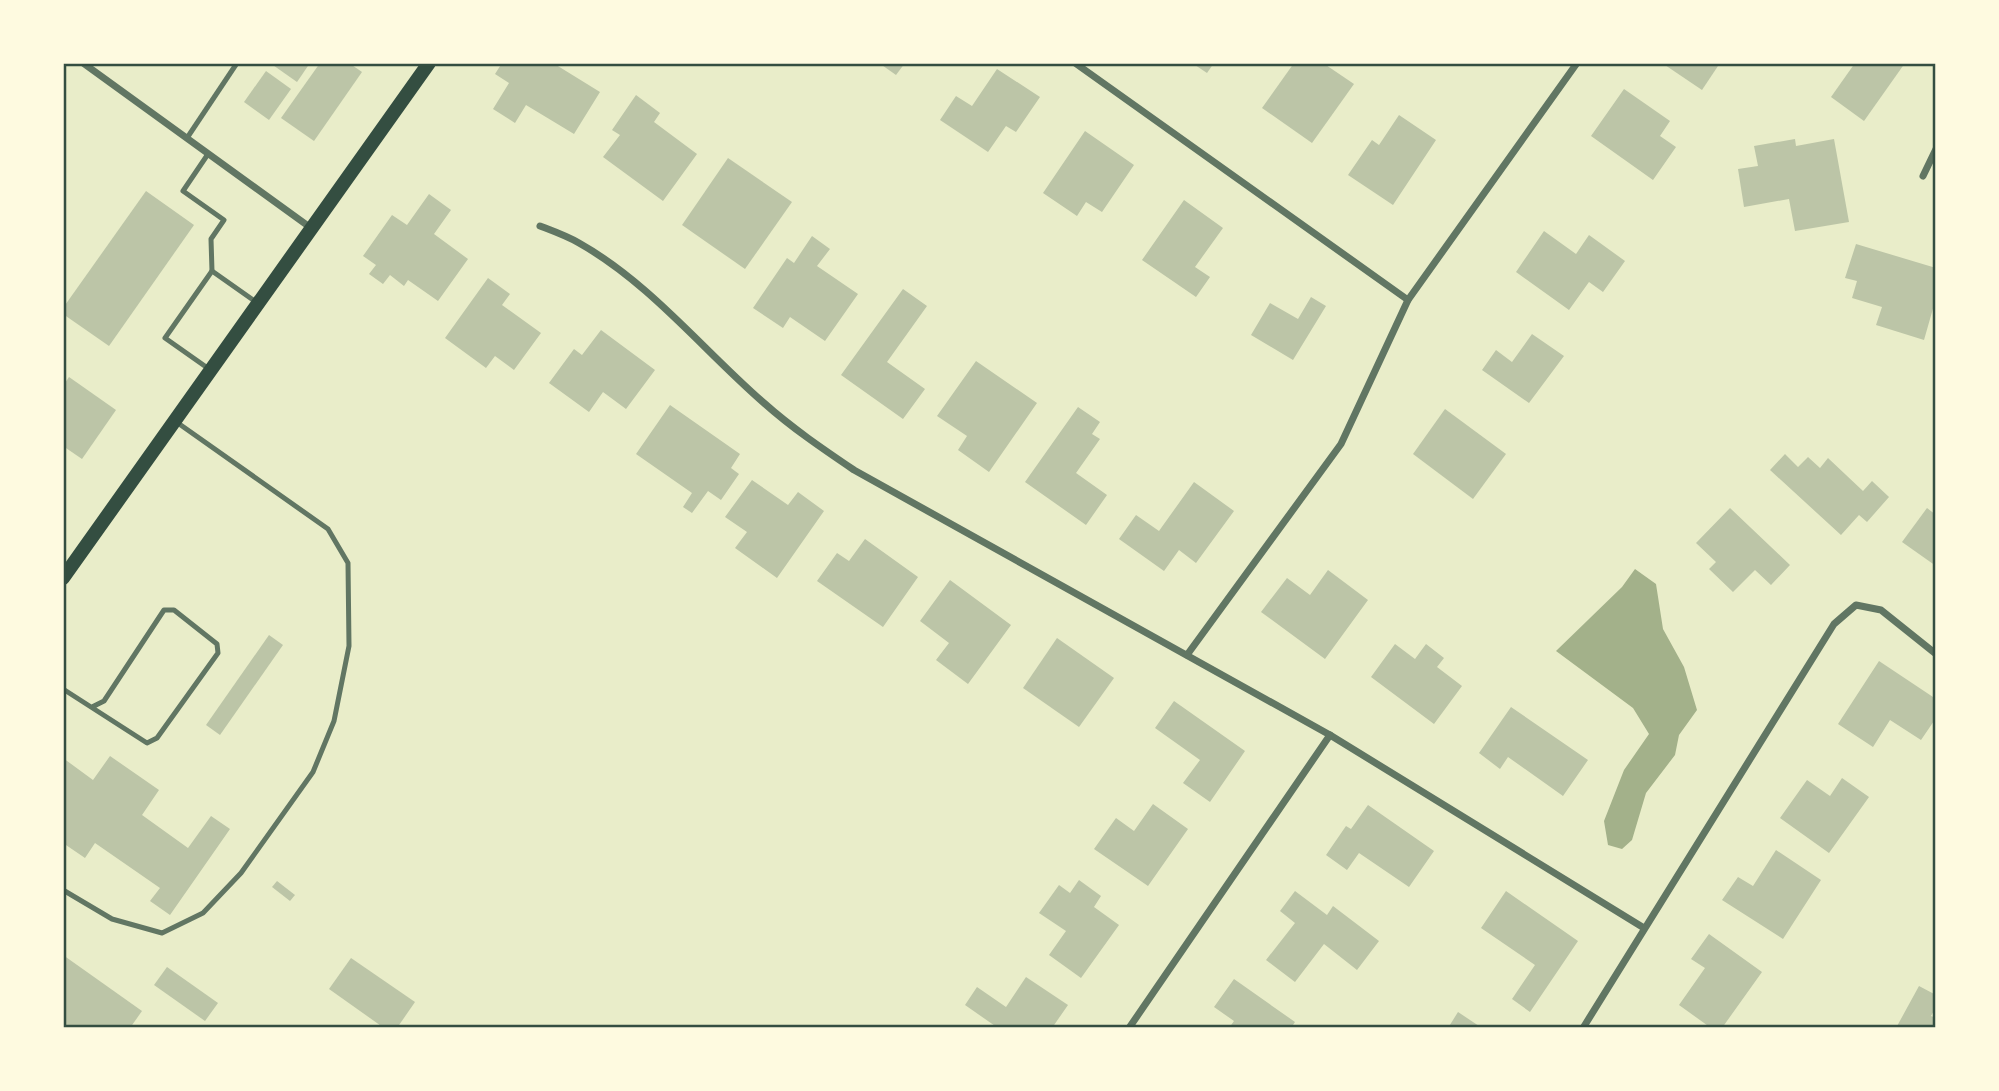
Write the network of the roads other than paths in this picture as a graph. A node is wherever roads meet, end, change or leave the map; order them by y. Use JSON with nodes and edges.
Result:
{"nodes":[{"id":1,"x":83,"y":63,"type":"edge"},
{"id":2,"x":237,"y":63,"type":"edge"},
{"id":3,"x":429,"y":63,"type":"edge"},
{"id":4,"x":1075,"y":63,"type":"edge"},
{"id":5,"x":1577,"y":63,"type":"edge"},
{"id":6,"x":187,"y":138,"type":"junction"},
{"id":7,"x":1936,"y":149,"type":"edge"},
{"id":8,"x":208,"y":154,"type":"junction"},
{"id":9,"x":1923,"y":176,"type":"dead end"},
{"id":10,"x":540,"y":226,"type":"dead end"},
{"id":11,"x":312,"y":228,"type":"junction"},
{"id":12,"x":212,"y":271,"type":"junction"},
{"id":13,"x":1408,"y":300,"type":"junction"},
{"id":14,"x":258,"y":303,"type":"junction"},
{"id":15,"x":211,"y":370,"type":"junction"},
{"id":16,"x":175,"y":421,"type":"junction"},
{"id":17,"x":63,"y":578,"type":"edge"},
{"id":18,"x":1936,"y":654,"type":"edge"},
{"id":19,"x":1187,"y":655,"type":"junction"},
{"id":20,"x":63,"y":689,"type":"edge"},
{"id":21,"x":92,"y":707,"type":"junction"},
{"id":22,"x":1330,"y":736,"type":"junction"},
{"id":23,"x":63,"y":890,"type":"edge"},
{"id":24,"x":1644,"y":928,"type":"junction"},
{"id":25,"x":1129,"y":1028,"type":"edge"},
{"id":26,"x":1583,"y":1028,"type":"edge"}],
"edges":[{"from":1,"to":6,"type":"street"},
{"from":2,"to":6,"type":"lane"},
{"from":3,"to":11,"type":"main road"},
{"from":4,"to":13,"type":"street"},
{"from":5,"to":13,"type":"street"},
{"from":6,"to":8,"type":"street"},
{"from":7,"to":9,"type":"street"},
{"from":8,"to":11,"type":"street"},
{"from":8,"to":12,"type":"lane"},
{"from":10,"to":19,"type":"street"},
{"from":11,"to":14,"type":"main road"},
{"from":12,"to":14,"type":"lane"},
{"from":12,"to":15,"type":"lane"},
{"from":13,"to":19,"type":"street"},
{"from":14,"to":15,"type":"main road"},
{"from":15,"to":16,"type":"main road"},
{"from":16,"to":17,"type":"main road"},
{"from":16,"to":23,"type":"lane"},
{"from":18,"to":24,"type":"street"},
{"from":19,"to":22,"type":"street"},
{"from":20,"to":21,"type":"lane"},
{"from":21,"to":21,"type":"lane"},
{"from":22,"to":24,"type":"street"},
{"from":22,"to":25,"type":"street"},
{"from":24,"to":26,"type":"street"}]}
